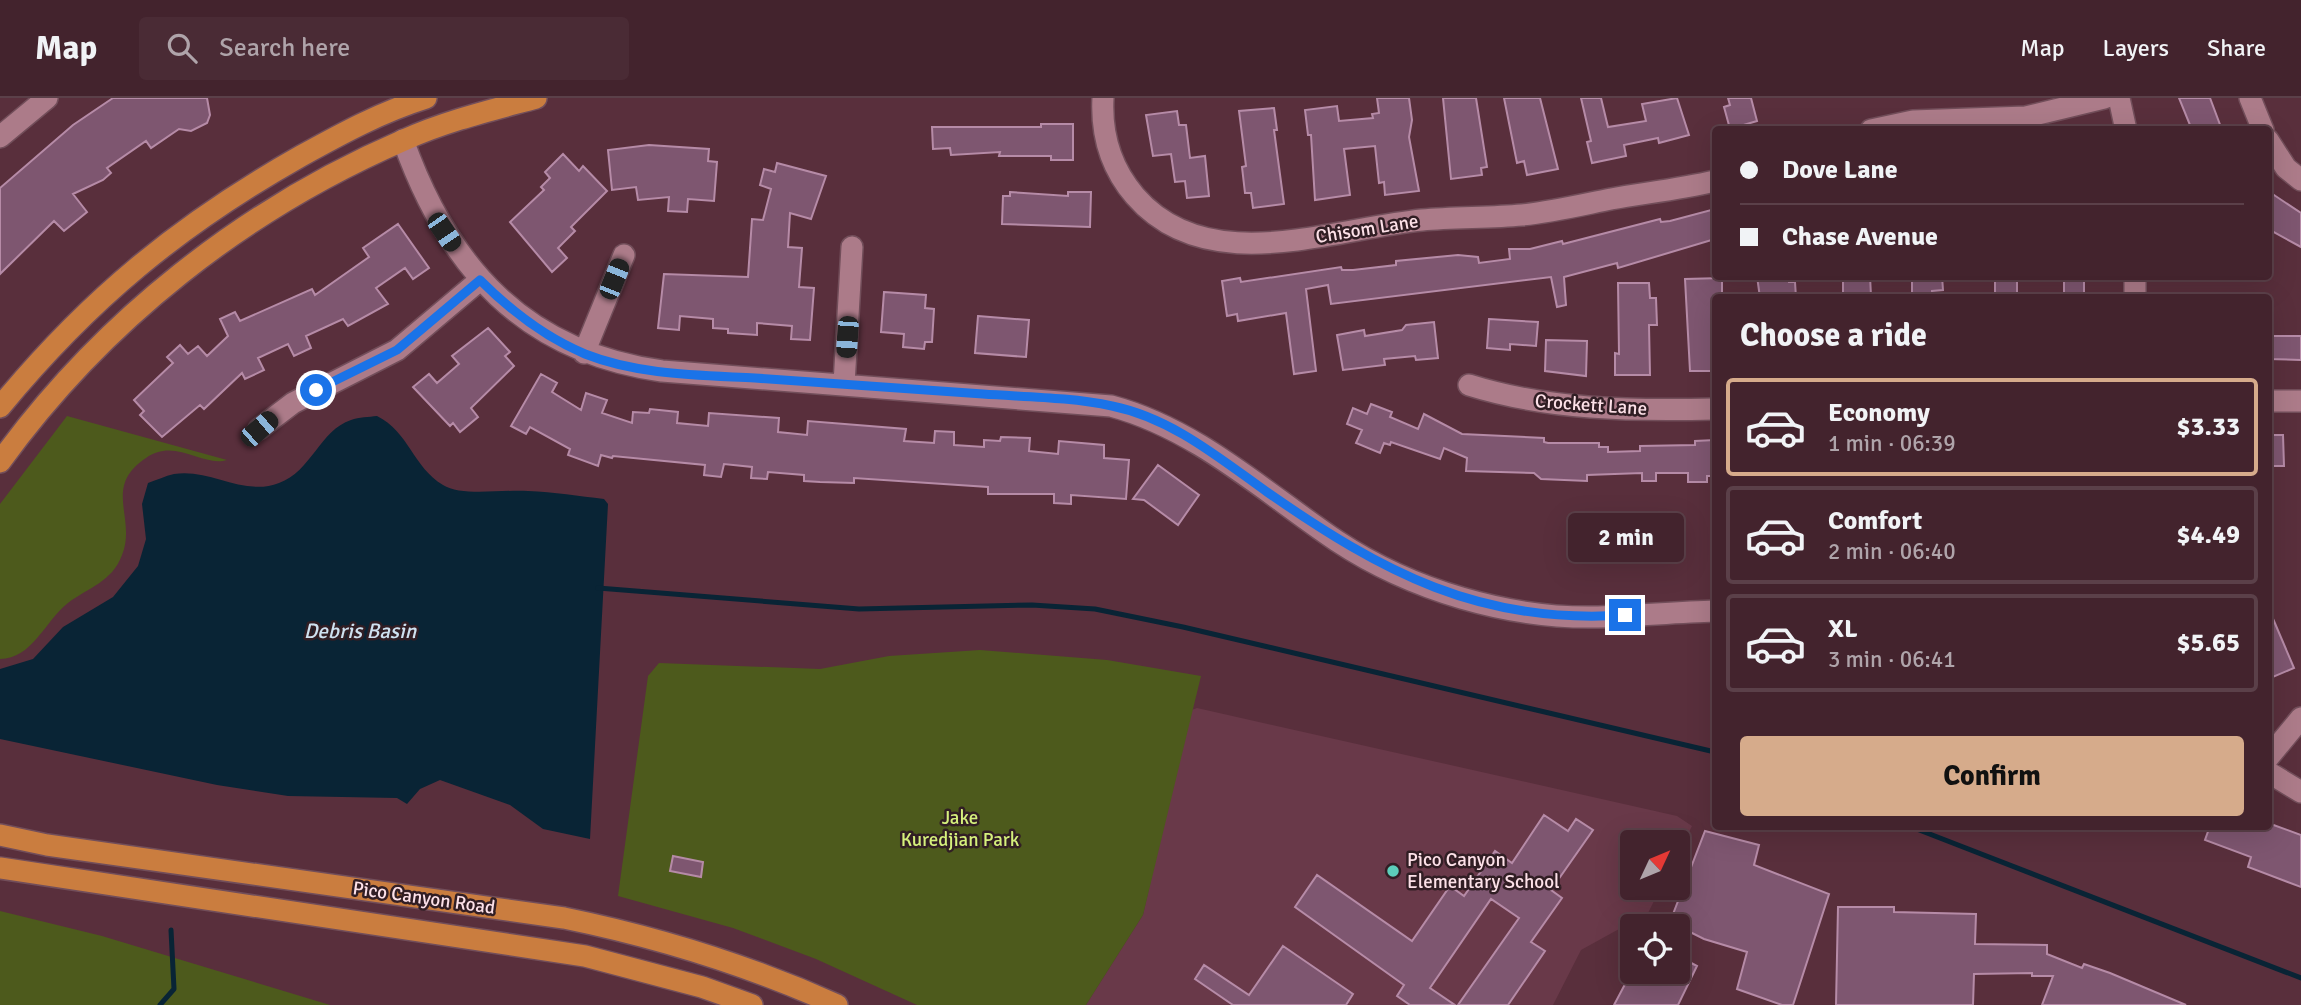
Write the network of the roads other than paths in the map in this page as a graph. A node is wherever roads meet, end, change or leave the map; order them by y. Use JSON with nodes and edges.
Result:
{"nodes":[{"id":1,"x":47,"y":98,"type":"edge"},
{"id":2,"x":426,"y":98,"type":"edge"},
{"id":3,"x":536,"y":98,"type":"edge"},
{"id":4,"x":1103,"y":98,"type":"edge"},
{"id":5,"x":2104,"y":98,"type":"edge"},
{"id":6,"x":2119,"y":98,"type":"edge"},
{"id":7,"x":2250,"y":98,"type":"edge"},
{"id":8,"x":388,"y":104,"type":"edge"},
{"id":9,"x":1892,"y":126,"type":"edge"},
{"id":10,"x":2125,"y":126,"type":"edge"},
{"id":11,"x":2261,"y":126,"type":"edge"},
{"id":12,"x":0,"y":137,"type":"edge"},
{"id":13,"x":403,"y":140,"type":"junction"},
{"id":14,"x":2272,"y":146,"type":"edge"},
{"id":15,"x":2301,"y":180,"type":"edge"},
{"id":16,"x":1712,"y":182,"type":"edge"},
{"id":17,"x":852,"y":247,"type":"dead end"},
{"id":18,"x":624,"y":255,"type":"dead end"},
{"id":19,"x":480,"y":280,"type":"junction"},
{"id":20,"x":584,"y":353,"type":"junction"},
{"id":21,"x":844,"y":384,"type":"junction"},
{"id":22,"x":1469,"y":385,"type":"dead end"},
{"id":23,"x":2272,"y":401,"type":"edge"},
{"id":24,"x":2301,"y":401,"type":"edge"},
{"id":25,"x":0,"y":407,"type":"edge"},
{"id":26,"x":1712,"y":409,"type":"edge"},
{"id":27,"x":259,"y":429,"type":"dead end"},
{"id":28,"x":0,"y":462,"type":"edge"},
{"id":29,"x":1712,"y":611,"type":"edge"},
{"id":30,"x":2301,"y":718,"type":"edge"},
{"id":31,"x":2272,"y":753,"type":"edge"},
{"id":32,"x":2272,"y":774,"type":"edge"},
{"id":33,"x":2301,"y":792,"type":"edge"},
{"id":34,"x":0,"y":835,"type":"edge"},
{"id":35,"x":0,"y":868,"type":"edge"},
{"id":36,"x":752,"y":1005,"type":"edge"},
{"id":37,"x":837,"y":1005,"type":"edge"}],
"edges":[{"from":1,"to":12,"type":"street"},
{"from":2,"to":8,"type":"main road"},
{"from":3,"to":13,"type":"main road"},
{"from":4,"to":16,"type":"street","name":"Chisom Lane"},
{"from":5,"to":9,"type":"street"},
{"from":6,"to":10,"type":"street"},
{"from":7,"to":11,"type":"street"},
{"from":8,"to":13,"type":"main road"},
{"from":8,"to":25,"type":"main road"},
{"from":13,"to":19,"type":"street"},
{"from":13,"to":28,"type":"main road"},
{"from":14,"to":15,"type":"street"},
{"from":17,"to":21,"type":"street"},
{"from":18,"to":20,"type":"street"},
{"from":19,"to":20,"type":"street"},
{"from":19,"to":27,"type":"street"},
{"from":20,"to":21,"type":"street"},
{"from":21,"to":29,"type":"street"},
{"from":22,"to":26,"type":"street","name":"Crockett Lane"},
{"from":23,"to":24,"type":"street"},
{"from":30,"to":31,"type":"street"},
{"from":32,"to":33,"type":"street"},
{"from":34,"to":37,"type":"main road","name":"Pico Canyon Road"},
{"from":35,"to":36,"type":"main road","name":"Pico Canyon Road"}]}
